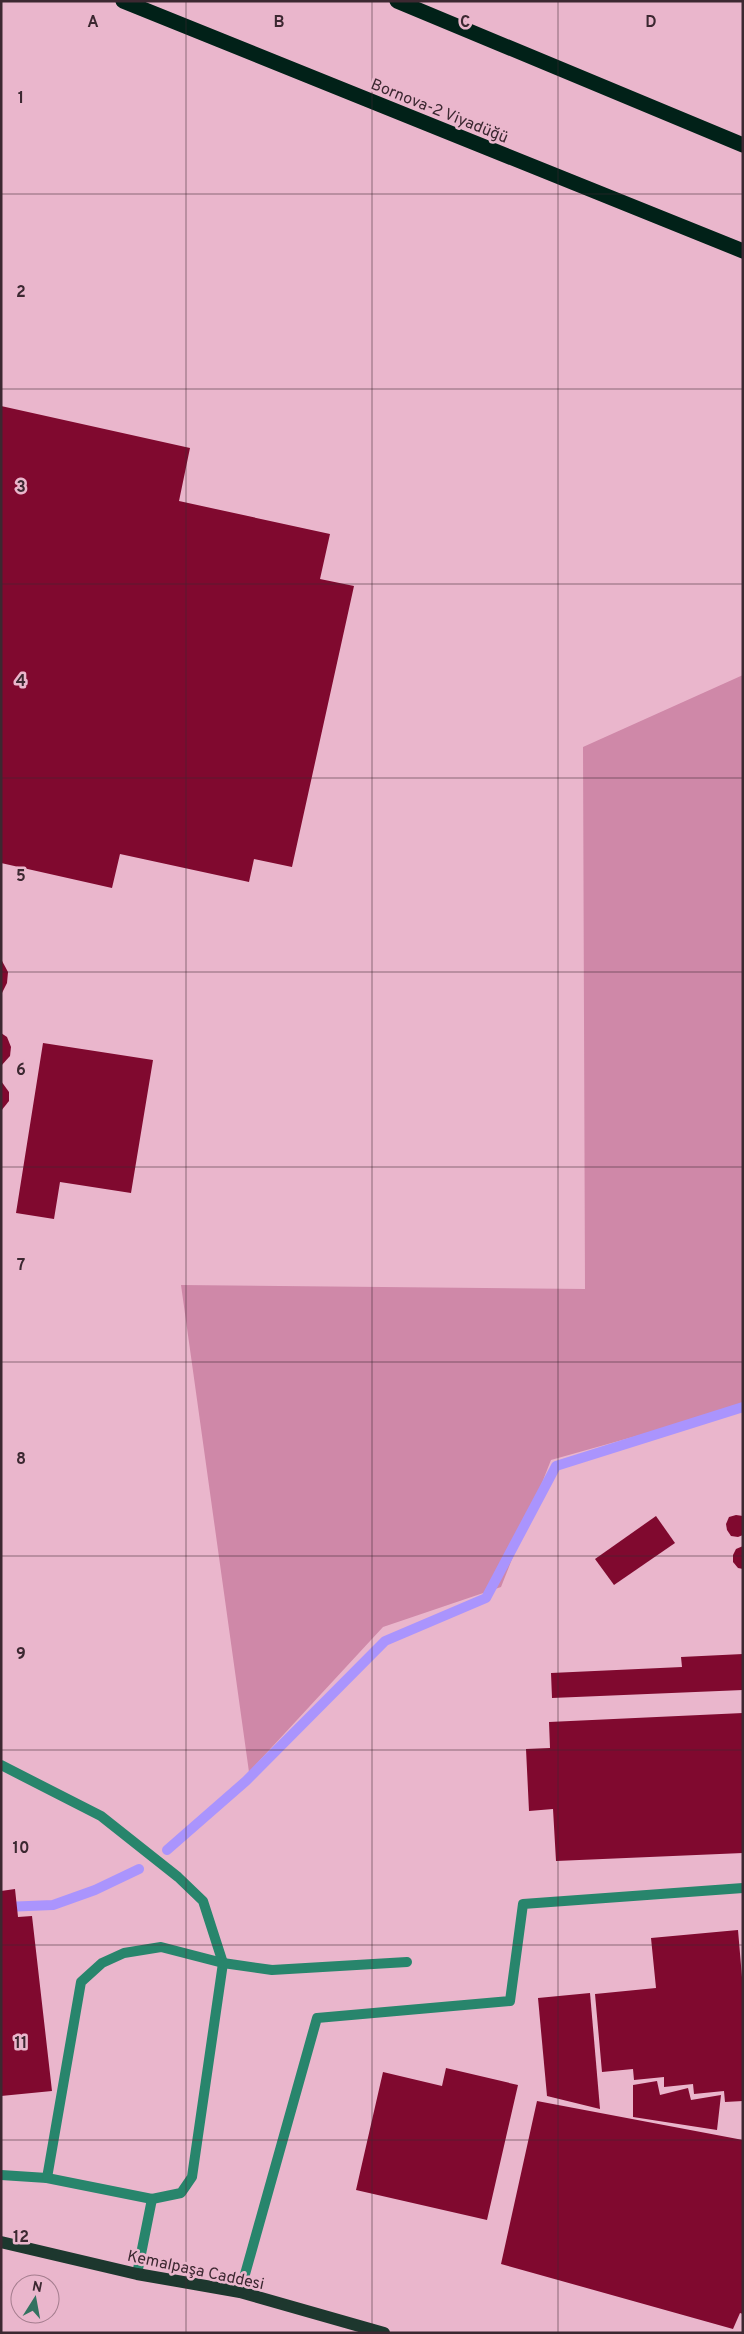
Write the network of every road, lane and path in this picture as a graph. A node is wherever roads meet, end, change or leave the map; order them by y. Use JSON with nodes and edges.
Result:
{"nodes":[{"id":1,"x":123,"y":1,"type":"edge"},
{"id":2,"x":397,"y":1,"type":"edge"},
{"id":3,"x":743,"y":145,"type":"edge"},
{"id":4,"x":743,"y":251,"type":"edge"},
{"id":5,"x":1,"y":1765,"type":"edge"},
{"id":6,"x":743,"y":1888,"type":"edge"},
{"id":7,"x":407,"y":1962,"type":"dead end"},
{"id":8,"x":223,"y":1963,"type":"junction"},
{"id":9,"x":1,"y":2175,"type":"edge"},
{"id":10,"x":47,"y":2178,"type":"junction"},
{"id":11,"x":152,"y":2199,"type":"junction"},
{"id":12,"x":1,"y":2242,"type":"edge"},
{"id":13,"x":137,"y":2274,"type":"junction"},
{"id":14,"x":240,"y":2292,"type":"junction"},
{"id":15,"x":384,"y":2333,"type":"edge"}],
"edges":[{"from":1,"to":4,"type":"highway","name":"Bornova-2 Viyadüğü"},
{"from":2,"to":3,"type":"highway"},
{"from":5,"to":8,"type":"street"},
{"from":6,"to":14,"type":"street"},
{"from":7,"to":8,"type":"street"},
{"from":8,"to":10,"type":"street"},
{"from":8,"to":11,"type":"street"},
{"from":9,"to":10,"type":"street"},
{"from":10,"to":11,"type":"street"},
{"from":11,"to":13,"type":"street"},
{"from":12,"to":13,"type":"main road","name":"Kemalpaşa Caddesi"},
{"from":13,"to":14,"type":"main road","name":"Kemalpaşa Caddesi"},
{"from":14,"to":15,"type":"main road","name":"Kemalpaşa Caddesi"}]}
